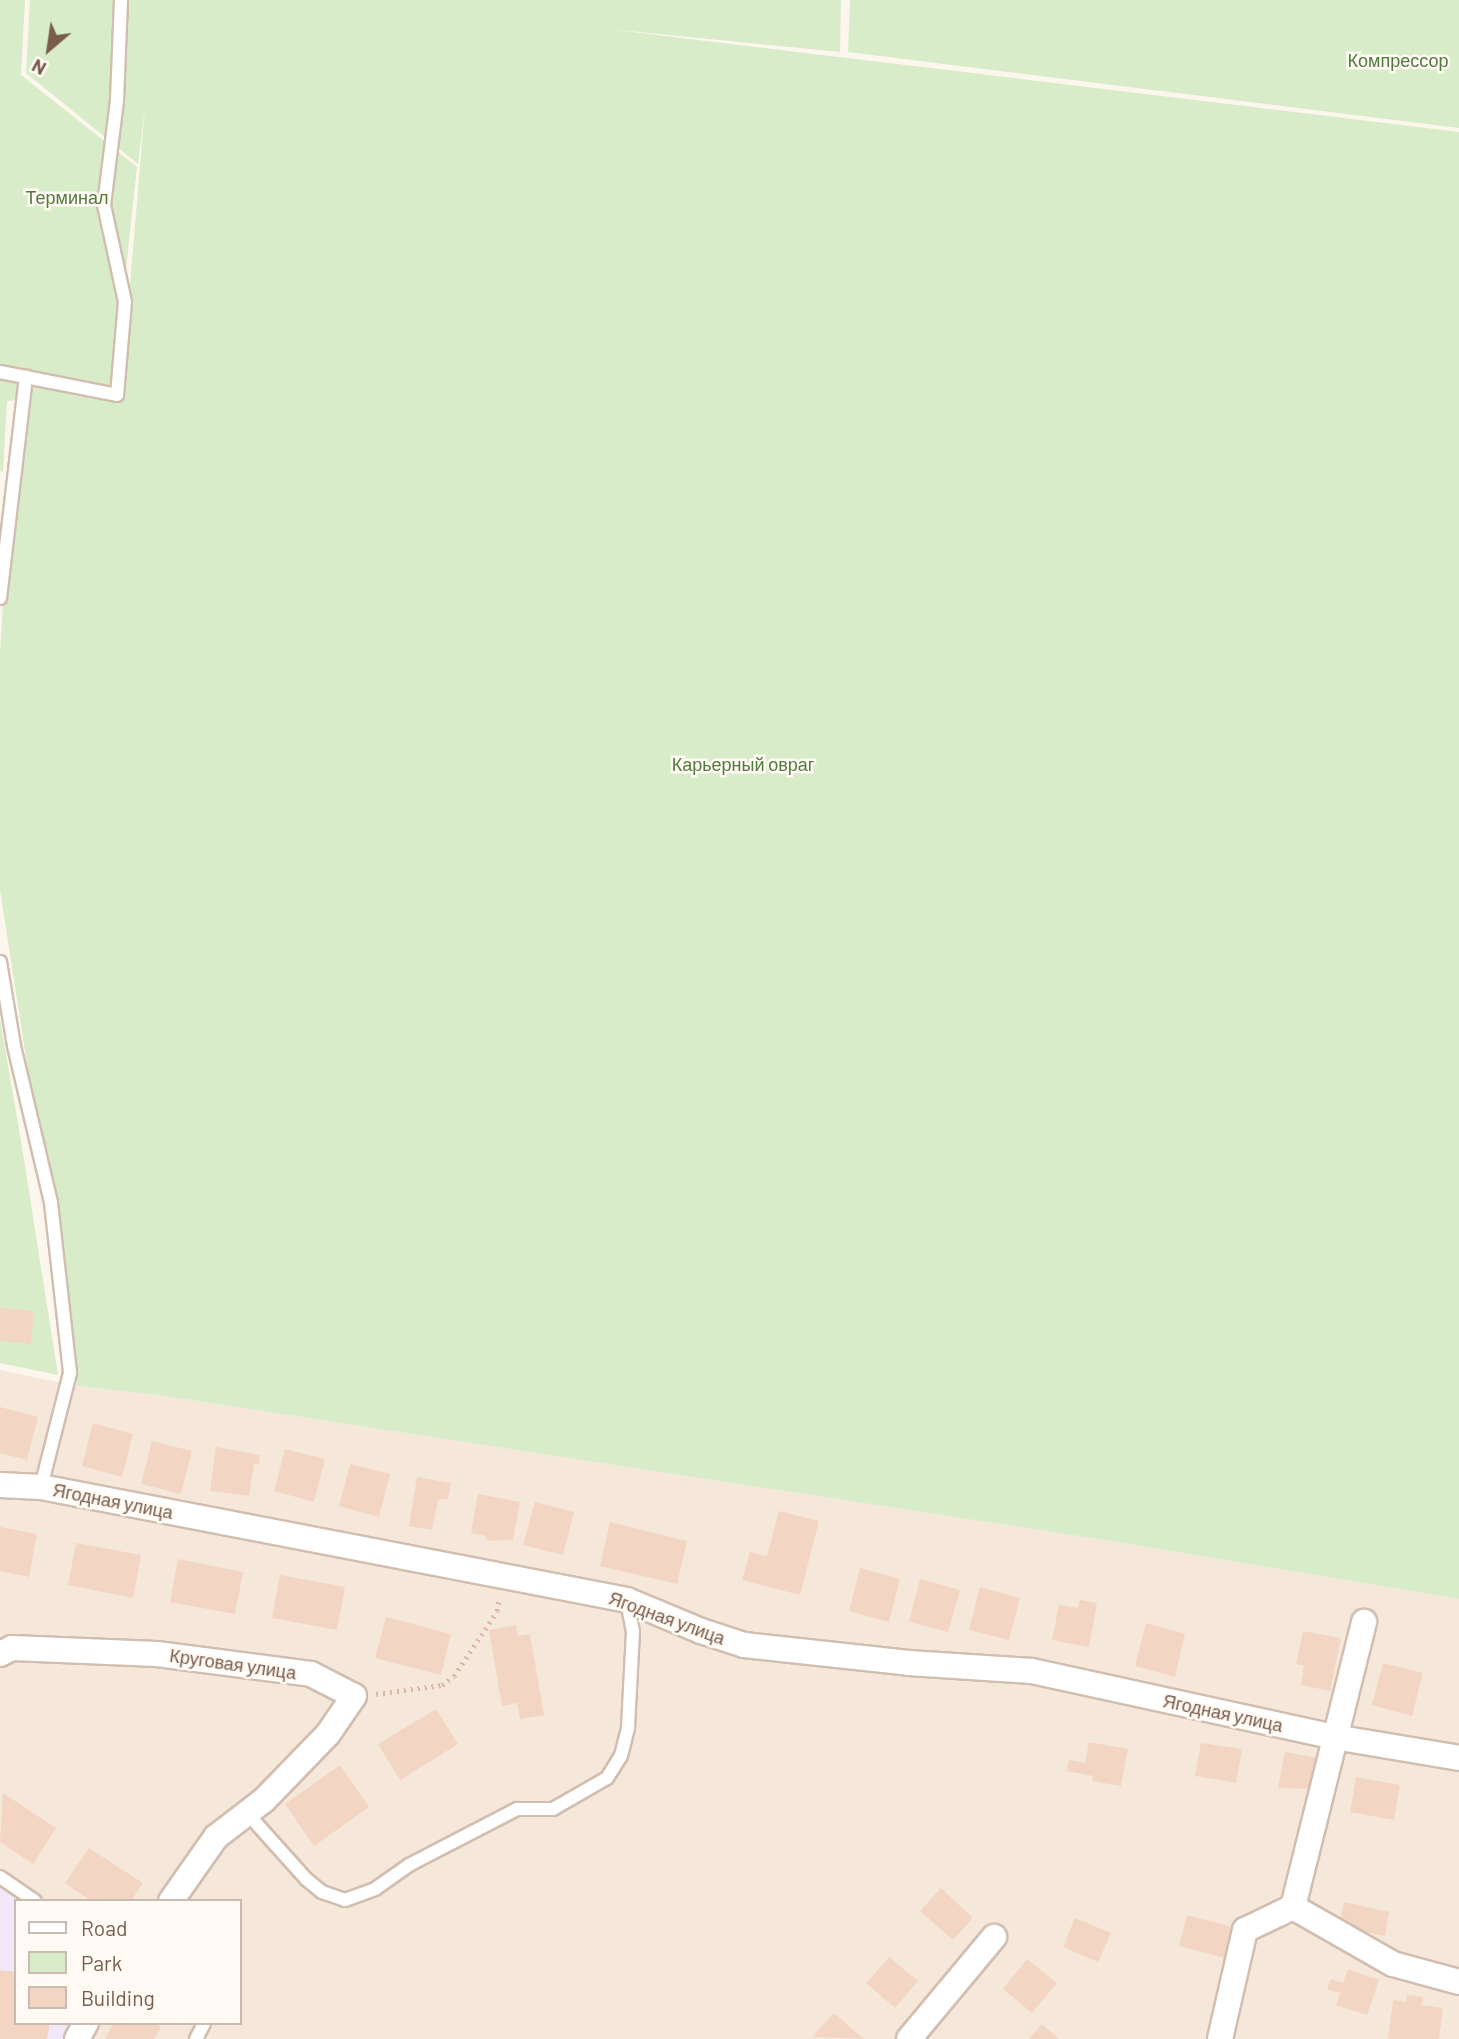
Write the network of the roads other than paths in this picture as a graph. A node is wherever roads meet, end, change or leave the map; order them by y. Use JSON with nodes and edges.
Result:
{"nodes":[{"id":1,"x":121,"y":0,"type":"edge"},
{"id":2,"x":0,"y":372,"type":"edge"},
{"id":3,"x":26,"y":377,"type":"junction"},
{"id":4,"x":0,"y":598,"type":"edge"},
{"id":5,"x":0,"y":962,"type":"edge"},
{"id":6,"x":0,"y":1485,"type":"edge"},
{"id":7,"x":41,"y":1487,"type":"junction"},
{"id":8,"x":627,"y":1600,"type":"junction"},
{"id":9,"x":1364,"y":1622,"type":"dead end"},
{"id":10,"x":0,"y":1654,"type":"edge"},
{"id":11,"x":1334,"y":1737,"type":"junction"},
{"id":12,"x":1459,"y":1758,"type":"edge"},
{"id":13,"x":247,"y":1813,"type":"junction"},
{"id":14,"x":0,"y":1877,"type":"edge"},
{"id":15,"x":32,"y":1899,"type":"edge"},
{"id":16,"x":172,"y":1899,"type":"edge"},
{"id":17,"x":1293,"y":1907,"type":"junction"},
{"id":18,"x":994,"y":1937,"type":"dead end"},
{"id":19,"x":1459,"y":1982,"type":"edge"},
{"id":20,"x":909,"y":2039,"type":"edge"},
{"id":21,"x":1220,"y":2039,"type":"edge"}],
"edges":[{"from":1,"to":3,"type":"lane"},
{"from":2,"to":3,"type":"lane"},
{"from":3,"to":4,"type":"lane"},
{"from":5,"to":7,"type":"lane"},
{"from":6,"to":7,"type":"street","name":"Ягодная улица"},
{"from":7,"to":8,"type":"street","name":"Ягодная улица"},
{"from":8,"to":11,"type":"street","name":"Ягодная улица"},
{"from":8,"to":13,"type":"lane"},
{"from":9,"to":11,"type":"street"},
{"from":10,"to":13,"type":"street","name":"Круговая улица"},
{"from":11,"to":12,"type":"street","name":"Ягодная улица"},
{"from":11,"to":17,"type":"street"},
{"from":13,"to":16,"type":"street"},
{"from":14,"to":15,"type":"lane"},
{"from":17,"to":19,"type":"street"},
{"from":17,"to":21,"type":"street"},
{"from":18,"to":20,"type":"street"}]}
